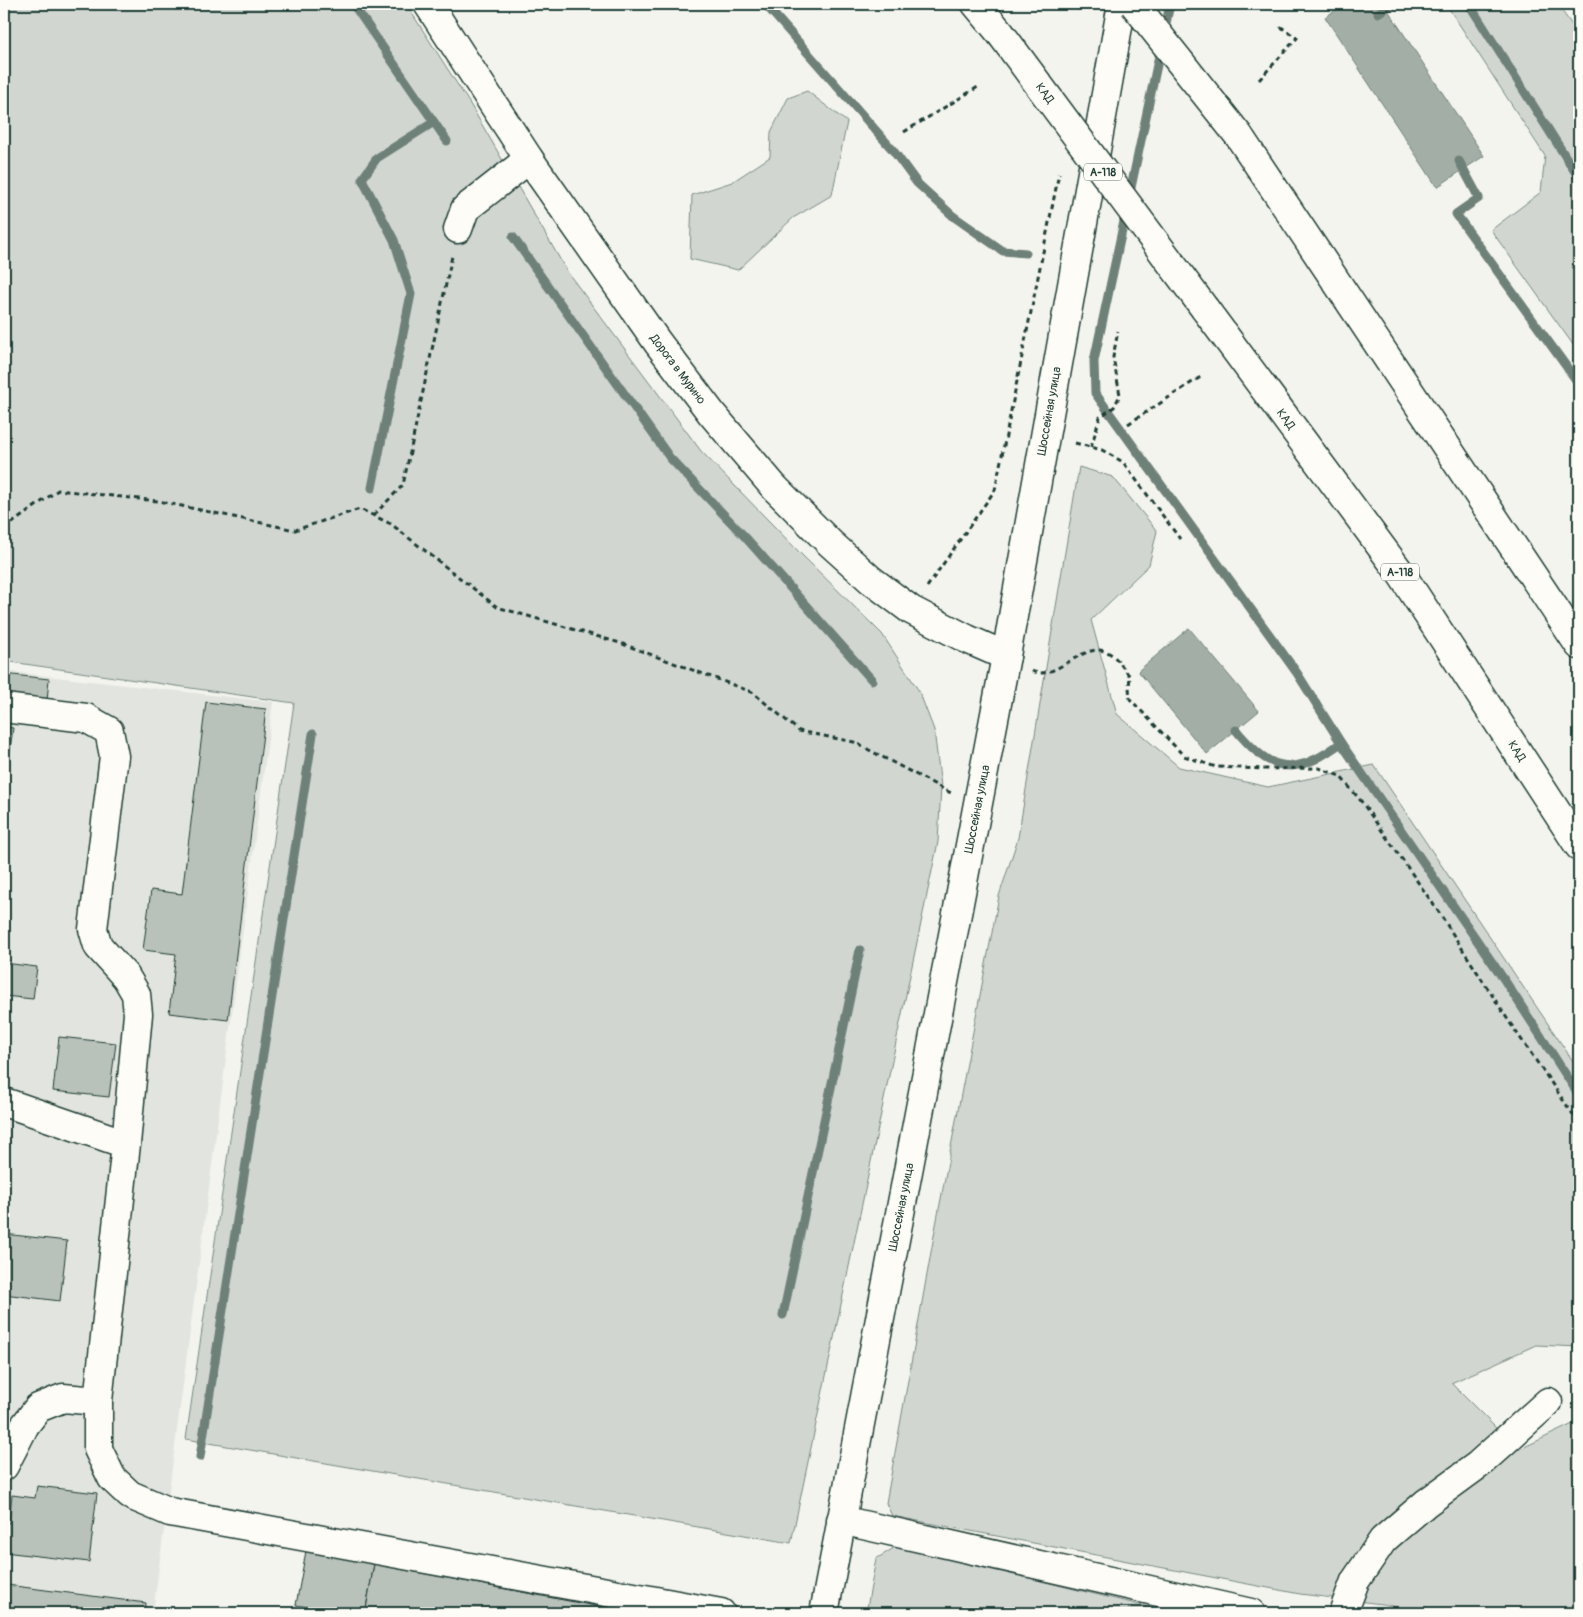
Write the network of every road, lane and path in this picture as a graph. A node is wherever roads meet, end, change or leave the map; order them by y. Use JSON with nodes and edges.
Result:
{"nodes":[{"id":1,"x":428,"y":4,"type":"edge"},
{"id":2,"x":976,"y":4,"type":"edge"},
{"id":3,"x":1122,"y":4,"type":"edge"},
{"id":4,"x":1134,"y":4,"type":"edge"},
{"id":5,"x":1278,"y":25,"type":"dead end"},
{"id":6,"x":1259,"y":80,"type":"dead end"},
{"id":7,"x":978,"y":87,"type":"dead end"},
{"id":8,"x":904,"y":132,"type":"dead end"},
{"id":9,"x":528,"y":159,"type":"junction"},
{"id":10,"x":1060,"y":169,"type":"dead end"},
{"id":11,"x":458,"y":229,"type":"joint"},
{"id":12,"x":1118,"y":331,"type":"dead end"},
{"id":13,"x":1202,"y":376,"type":"dead end"},
{"id":14,"x":1128,"y":424,"type":"dead end"},
{"id":15,"x":1045,"y":435,"type":"junction"},
{"id":16,"x":1091,"y":447,"type":"junction"},
{"id":17,"x":374,"y":515,"type":"junction"},
{"id":18,"x":4,"y":529,"type":"edge"},
{"id":19,"x":1180,"y":539,"type":"dead end"},
{"id":20,"x":911,"y":610,"type":"junction"},
{"id":21,"x":1579,"y":645,"type":"edge"},
{"id":22,"x":1006,"y":656,"type":"junction"},
{"id":23,"x":4,"y":708,"type":"edge"},
{"id":24,"x":978,"y":808,"type":"junction"},
{"id":25,"x":1579,"y":846,"type":"edge"},
{"id":26,"x":4,"y":1102,"type":"edge"},
{"id":27,"x":1579,"y":1123,"type":"edge"},
{"id":28,"x":126,"y":1144,"type":"junction"},
{"id":29,"x":98,"y":1401,"type":"junction"},
{"id":30,"x":1548,"y":1402,"type":"dead end"},
{"id":31,"x":4,"y":1466,"type":"edge"},
{"id":32,"x":841,"y":1520,"type":"junction"},
{"id":33,"x":721,"y":1613,"type":"edge"},
{"id":34,"x":824,"y":1613,"type":"edge"},
{"id":35,"x":1250,"y":1613,"type":"edge"},
{"id":36,"x":1343,"y":1613,"type":"edge"}],
"edges":[{"from":1,"to":9,"type":"main road","name":"Дорога в Мурино"},
{"from":2,"to":25,"type":"main road","name":"КАД","number":"А-118","bridge":true},
{"from":3,"to":15,"type":"main road","name":"Шоссейная улица"},
{"from":4,"to":21,"type":"main road","bridge":true},
{"from":5,"to":6,"type":"path"},
{"from":7,"to":8,"type":"path"},
{"from":9,"to":11,"type":"main road"},
{"from":9,"to":20,"type":"main road","name":"Дорога в Мурино"},
{"from":10,"to":20,"type":"path"},
{"from":11,"to":17,"type":"path"},
{"from":12,"to":16,"type":"path"},
{"from":13,"to":14,"type":"path"},
{"from":15,"to":16,"type":"path"},
{"from":15,"to":22,"type":"main road","name":"Шоссейная улица"},
{"from":16,"to":19,"type":"path"},
{"from":17,"to":18,"type":"path"},
{"from":17,"to":24,"type":"path"},
{"from":20,"to":22,"type":"main road","name":"Дорога в Мурино"},
{"from":22,"to":24,"type":"main road","name":"Шоссейная улица"},
{"from":22,"to":27,"type":"path"},
{"from":23,"to":28,"type":"main road"},
{"from":24,"to":32,"type":"main road","name":"Шоссейная улица"},
{"from":26,"to":28,"type":"main road"},
{"from":28,"to":29,"type":"main road"},
{"from":29,"to":31,"type":"main road"},
{"from":29,"to":33,"type":"main road"},
{"from":30,"to":36,"type":"main road"},
{"from":32,"to":34,"type":"main road","name":"Шоссейная улица"},
{"from":32,"to":35,"type":"main road"}]}
